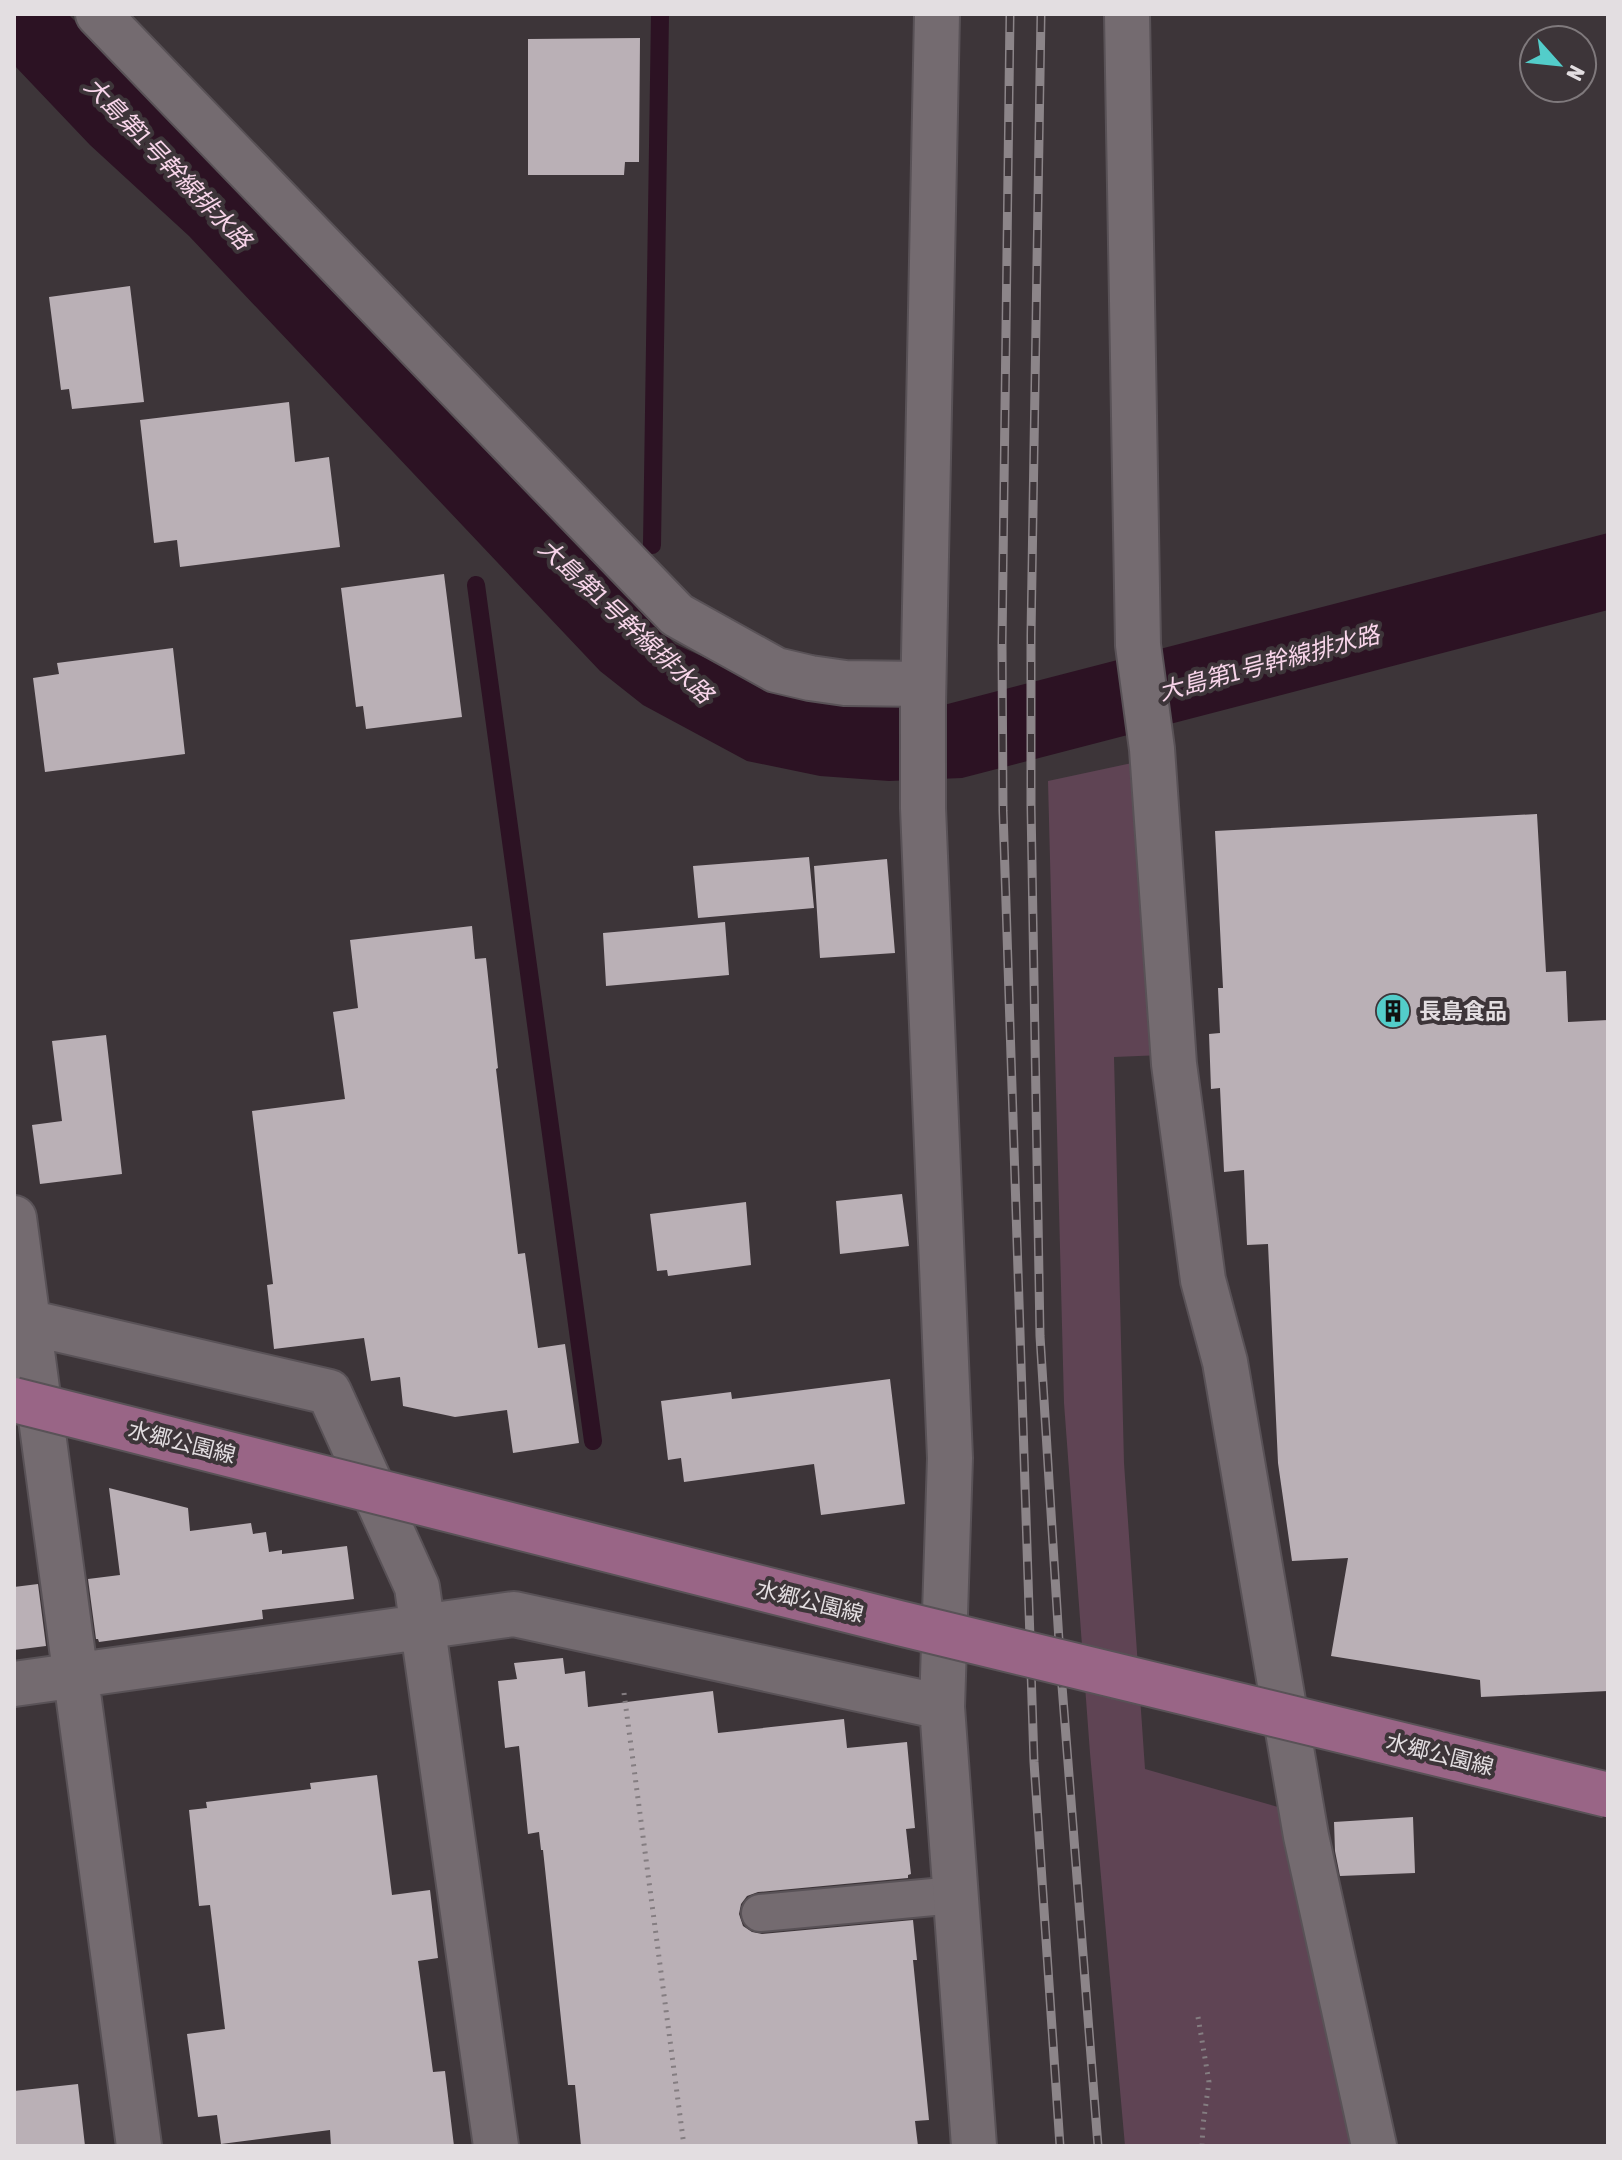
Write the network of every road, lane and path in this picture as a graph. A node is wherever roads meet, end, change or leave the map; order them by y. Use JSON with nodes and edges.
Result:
{"nodes":[{"id":1,"x":937,"y":14,"type":"edge"},
{"id":2,"x":1127,"y":14,"type":"edge"},
{"id":3,"x":103,"y":17,"type":"edge"},
{"id":4,"x":923,"y":695,"type":"junction"},
{"id":5,"x":14,"y":1218,"type":"edge"},
{"id":6,"x":21,"y":1321,"type":"edge"},
{"id":7,"x":14,"y":1400,"type":"edge"},
{"id":8,"x":423,"y":1627,"type":"junction"},
{"id":9,"x":617,"y":1636,"type":"junction"},
{"id":10,"x":74,"y":1676,"type":"junction"},
{"id":11,"x":14,"y":1684,"type":"edge"},
{"id":12,"x":942,"y":1707,"type":"junction"},
{"id":13,"x":1608,"y":1795,"type":"edge"},
{"id":14,"x":955,"y":1895,"type":"junction"},
{"id":15,"x":760,"y":1913,"type":"dead end"},
{"id":16,"x":1198,"y":2017,"type":"dead end"},
{"id":17,"x":139,"y":2146,"type":"edge"},
{"id":18,"x":496,"y":2146,"type":"edge"},
{"id":19,"x":684,"y":2146,"type":"edge"},
{"id":20,"x":974,"y":2146,"type":"edge"},
{"id":21,"x":1202,"y":2146,"type":"edge"},
{"id":22,"x":1374,"y":2146,"type":"edge"}],
"edges":[{"from":1,"to":4,"type":"street"},
{"from":2,"to":22,"type":"street"},
{"from":3,"to":4,"type":"street"},
{"from":4,"to":12,"type":"street"},
{"from":5,"to":6,"type":"street"},
{"from":6,"to":8,"type":"street"},
{"from":6,"to":10,"type":"street"},
{"from":7,"to":13,"type":"main road","name":"水郷公園線","bridge":true},
{"from":8,"to":9,"type":"street"},
{"from":8,"to":10,"type":"street"},
{"from":8,"to":18,"type":"street"},
{"from":9,"to":12,"type":"street"},
{"from":9,"to":19,"type":"path"},
{"from":10,"to":11,"type":"street"},
{"from":10,"to":17,"type":"street"},
{"from":12,"to":14,"type":"street"},
{"from":14,"to":15,"type":"lane"},
{"from":14,"to":20,"type":"street"},
{"from":16,"to":21,"type":"path"}]}
